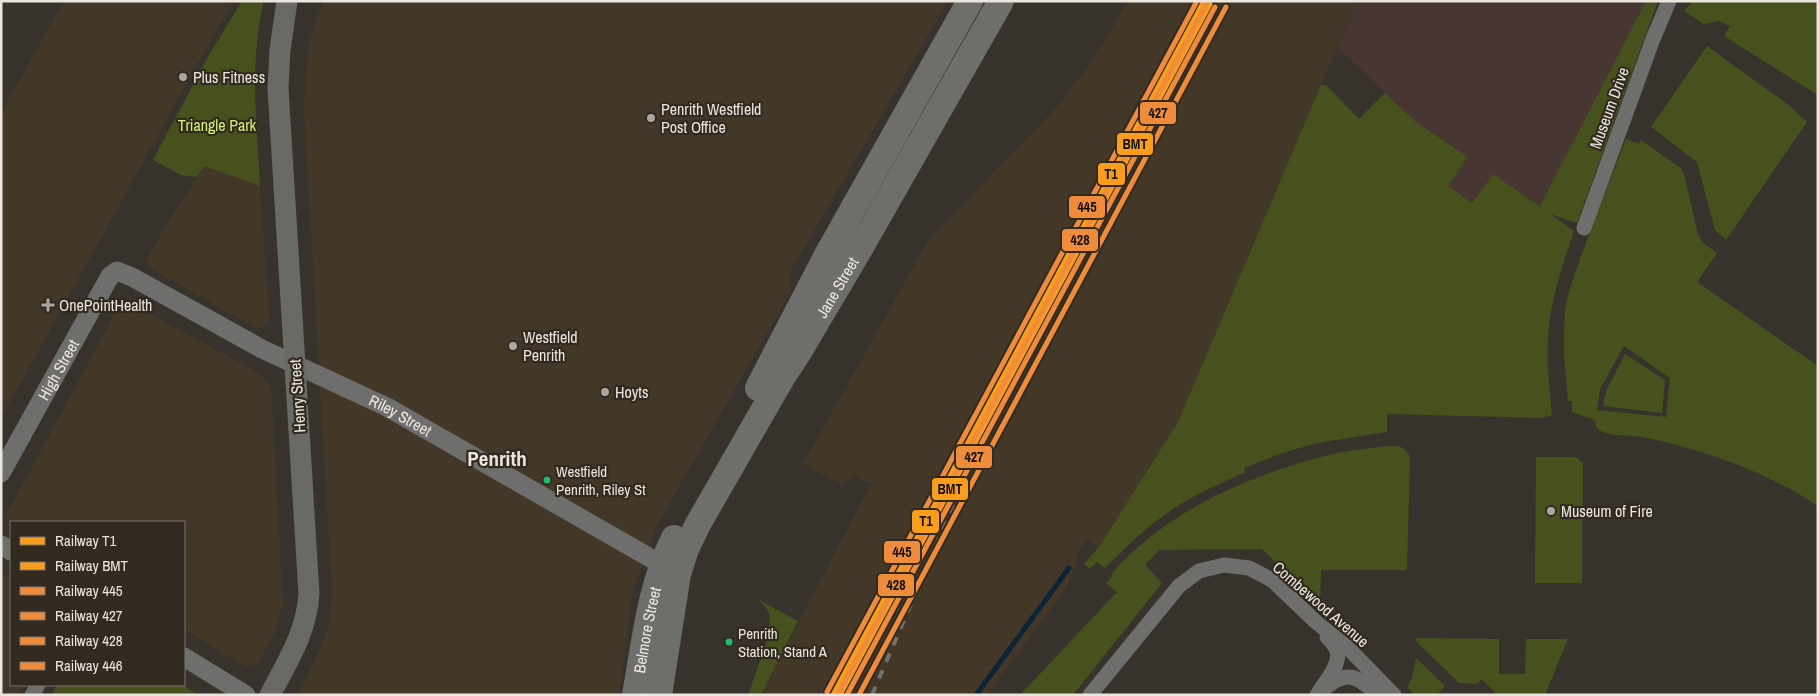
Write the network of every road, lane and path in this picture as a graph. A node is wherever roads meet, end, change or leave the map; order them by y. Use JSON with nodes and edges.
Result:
{"nodes":[{"id":1,"x":970,"y":1,"type":"edge"},
{"id":2,"x":1001,"y":1,"type":"edge"},
{"id":3,"x":1669,"y":1,"type":"edge"},
{"id":4,"x":288,"y":4,"type":"edge"},
{"id":5,"x":1584,"y":228,"type":"dead end"},
{"id":6,"x":117,"y":271,"type":"joint"},
{"id":7,"x":295,"y":364,"type":"junction"},
{"id":8,"x":1,"y":473,"type":"edge"},
{"id":9,"x":670,"y":570,"type":"junction"},
{"id":10,"x":1316,"y":622,"type":"junction"},
{"id":11,"x":185,"y":658,"type":"edge"},
{"id":12,"x":246,"y":695,"type":"edge"},
{"id":13,"x":270,"y":695,"type":"edge"},
{"id":14,"x":635,"y":695,"type":"edge"},
{"id":15,"x":659,"y":695,"type":"edge"},
{"id":16,"x":1090,"y":695,"type":"edge"},
{"id":17,"x":1317,"y":695,"type":"edge"},
{"id":18,"x":1378,"y":695,"type":"edge"},
{"id":19,"x":1394,"y":695,"type":"edge"}],
"edges":[{"from":1,"to":9,"type":"highway","name":"Jane Street"},
{"from":2,"to":9,"type":"highway","name":"Jane Street"},
{"from":3,"to":5,"type":"street","name":"Museum Drive"},
{"from":4,"to":7,"type":"main road","name":"Henry Street"},
{"from":6,"to":7,"type":"street","name":"Riley Street"},
{"from":6,"to":8,"type":"street","name":"High Street"},
{"from":7,"to":9,"type":"street","name":"Riley Street"},
{"from":7,"to":13,"type":"main road","name":"Henry Street"},
{"from":9,"to":14,"type":"highway","name":"Belmore Street"},
{"from":9,"to":15,"type":"highway","name":"Belmore Street"},
{"from":10,"to":16,"type":"street","name":"Combewood Avenue"},
{"from":10,"to":17,"type":"street"},
{"from":10,"to":19,"type":"street","name":"Combewood Avenue"},
{"from":11,"to":12,"type":"street"},
{"from":17,"to":18,"type":"street"}]}
